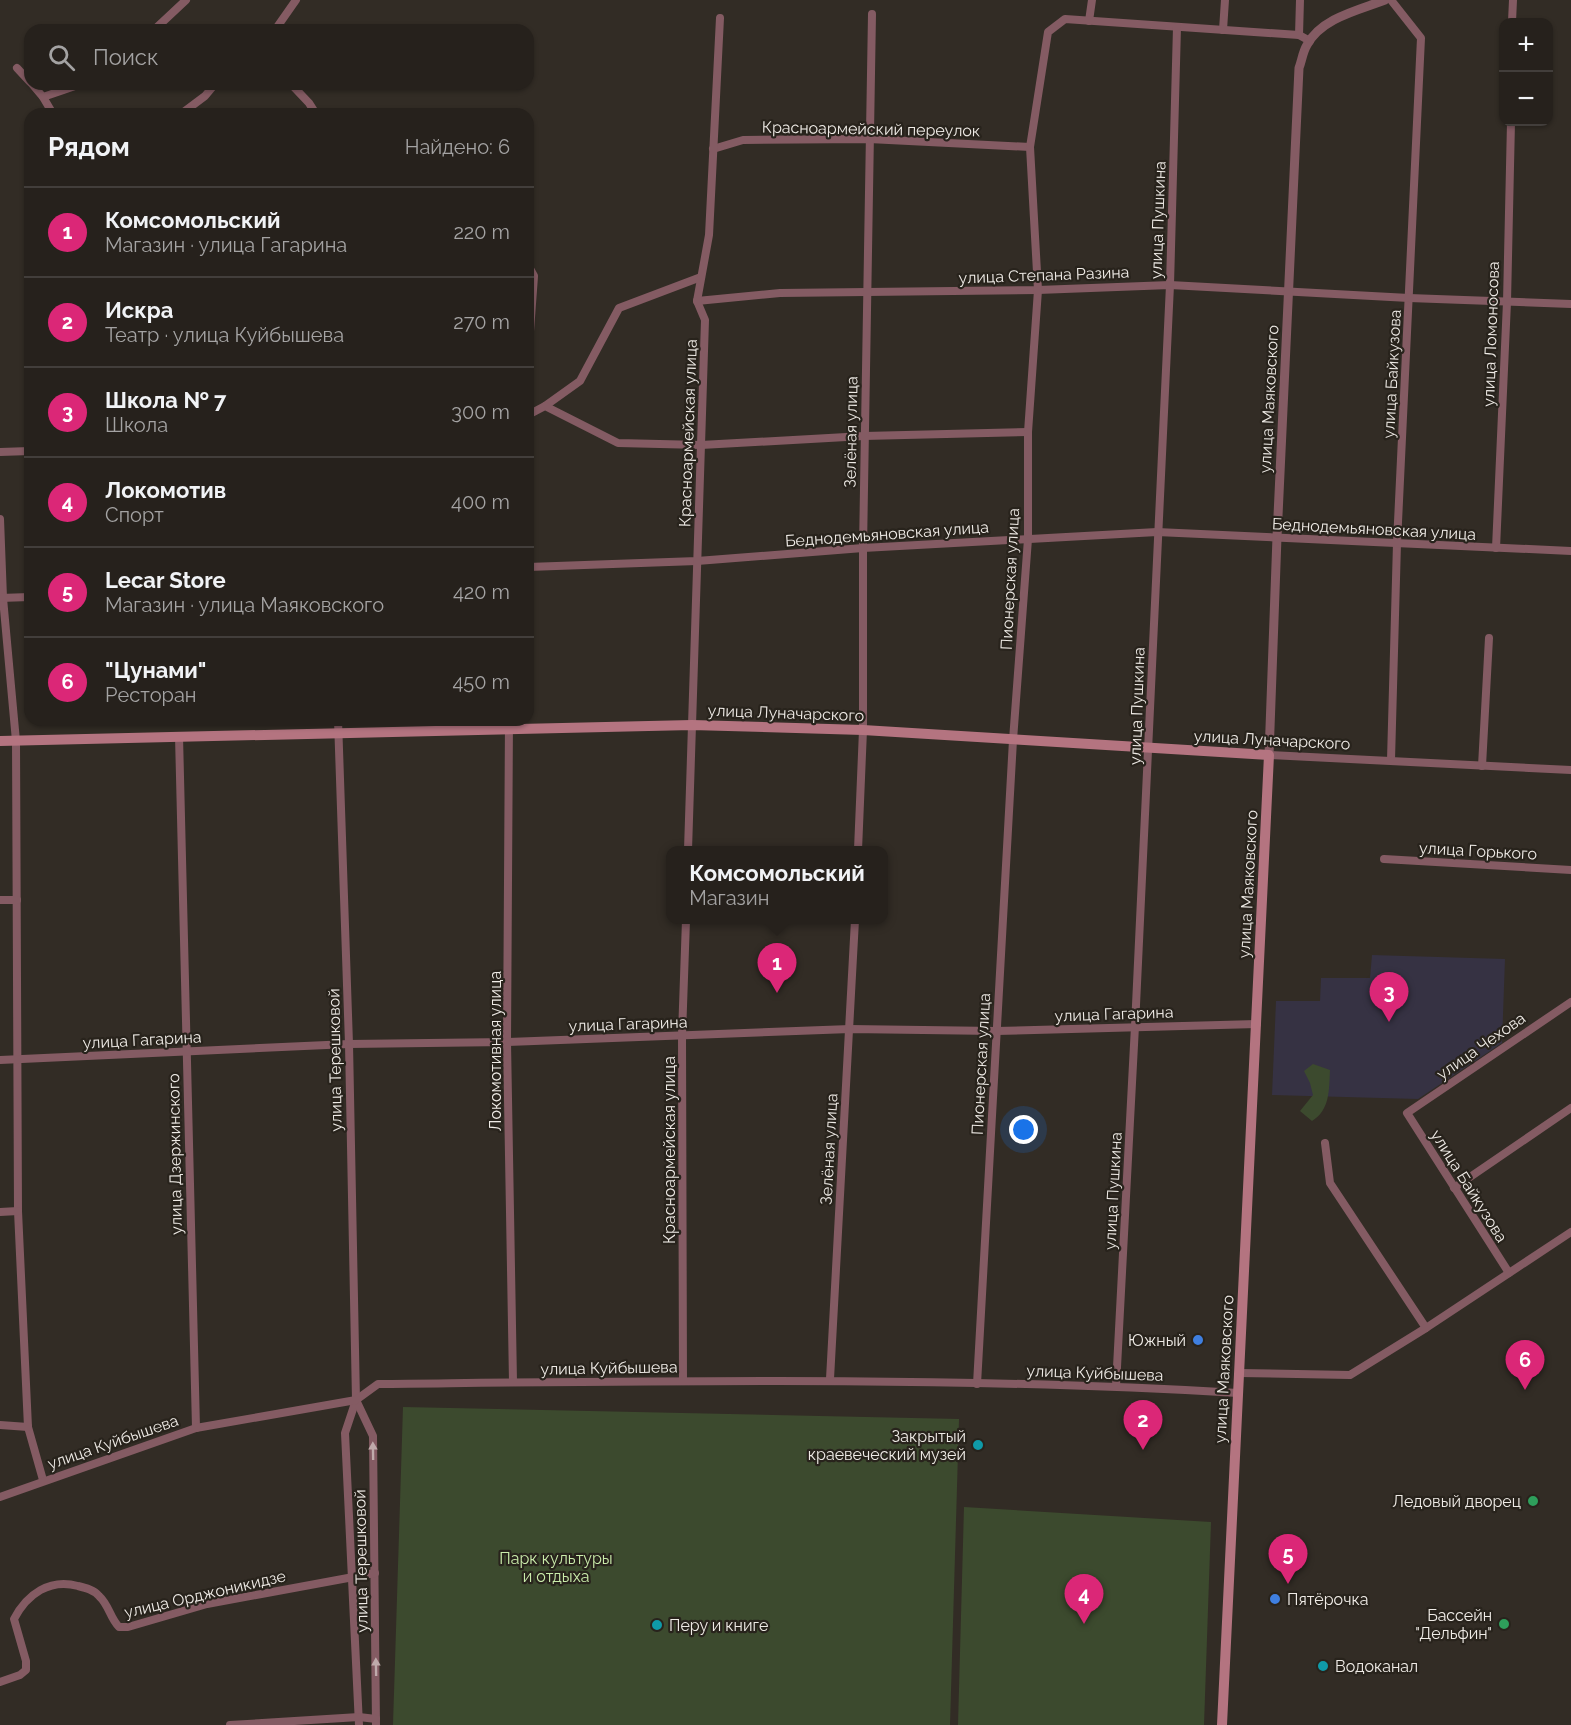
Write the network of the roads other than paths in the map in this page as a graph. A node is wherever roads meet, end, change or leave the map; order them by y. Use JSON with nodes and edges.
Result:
{"nodes":[{"id":1,"x":186,"y":0,"type":"edge"},
{"id":2,"x":296,"y":0,"type":"edge"},
{"id":3,"x":1092,"y":0,"type":"edge"},
{"id":4,"x":1226,"y":0,"type":"edge"},
{"id":5,"x":1300,"y":0,"type":"edge"},
{"id":6,"x":1385,"y":0,"type":"edge"},
{"id":7,"x":1391,"y":0,"type":"edge"},
{"id":8,"x":1513,"y":0,"type":"edge"},
{"id":9,"x":872,"y":14,"type":"dead end"},
{"id":10,"x":720,"y":18,"type":"dead end"},
{"id":11,"x":1512,"y":18,"type":"edge"},
{"id":12,"x":1089,"y":21,"type":"junction"},
{"id":13,"x":160,"y":24,"type":"edge"},
{"id":14,"x":279,"y":24,"type":"edge"},
{"id":15,"x":1177,"y":27,"type":"junction"},
{"id":16,"x":1223,"y":30,"type":"junction"},
{"id":17,"x":1299,"y":34,"type":"junction"},
{"id":18,"x":1308,"y":43,"type":"junction"},
{"id":19,"x":17,"y":68,"type":"dead end"},
{"id":20,"x":24,"y":76,"type":"edge"},
{"id":21,"x":37,"y":90,"type":"edge"},
{"id":22,"x":63,"y":90,"type":"edge"},
{"id":23,"x":210,"y":90,"type":"edge"},
{"id":24,"x":297,"y":90,"type":"edge"},
{"id":25,"x":43,"y":97,"type":"junction"},
{"id":26,"x":49,"y":108,"type":"edge"},
{"id":27,"x":189,"y":108,"type":"edge"},
{"id":28,"x":312,"y":108,"type":"edge"},
{"id":29,"x":1510,"y":126,"type":"edge"},
{"id":30,"x":869,"y":139,"type":"junction"},
{"id":31,"x":1030,"y":147,"type":"junction"},
{"id":32,"x":713,"y":149,"type":"junction"},
{"id":33,"x":701,"y":277,"type":"junction"},
{"id":34,"x":1170,"y":285,"type":"junction"},
{"id":35,"x":1038,"y":290,"type":"junction"},
{"id":36,"x":867,"y":292,"type":"junction"},
{"id":37,"x":1289,"y":292,"type":"junction"},
{"id":38,"x":1409,"y":298,"type":"junction"},
{"id":39,"x":697,"y":301,"type":"junction"},
{"id":40,"x":1507,"y":302,"type":"junction"},
{"id":41,"x":1571,"y":304,"type":"edge"},
{"id":42,"x":545,"y":406,"type":"junction"},
{"id":43,"x":534,"y":412,"type":"edge"},
{"id":44,"x":1028,"y":432,"type":"junction"},
{"id":45,"x":864,"y":436,"type":"junction"},
{"id":46,"x":701,"y":445,"type":"junction"},
{"id":47,"x":24,"y":451,"type":"edge"},
{"id":48,"x":0,"y":452,"type":"edge"},
{"id":49,"x":0,"y":519,"type":"edge"},
{"id":50,"x":1157,"y":532,"type":"junction"},
{"id":51,"x":1277,"y":537,"type":"junction"},
{"id":52,"x":1028,"y":538,"type":"junction"},
{"id":53,"x":1397,"y":543,"type":"junction"},
{"id":54,"x":863,"y":548,"type":"junction"},
{"id":55,"x":1496,"y":548,"type":"junction"},
{"id":56,"x":1571,"y":551,"type":"edge"},
{"id":57,"x":697,"y":561,"type":"junction"},
{"id":58,"x":534,"y":567,"type":"edge"},
{"id":59,"x":24,"y":597,"type":"edge"},
{"id":60,"x":2,"y":598,"type":"edge"},
{"id":61,"x":1489,"y":638,"type":"dead end"},
{"id":62,"x":534,"y":725,"type":"edge"},
{"id":63,"x":692,"y":725,"type":"junction"},
{"id":64,"x":338,"y":726,"type":"edge"},
{"id":65,"x":490,"y":726,"type":"edge"},
{"id":66,"x":509,"y":726,"type":"edge"},
{"id":67,"x":863,"y":730,"type":"junction"},
{"id":68,"x":339,"y":734,"type":"junction"},
{"id":69,"x":179,"y":736,"type":"junction"},
{"id":70,"x":1013,"y":740,"type":"junction"},
{"id":71,"x":0,"y":741,"type":"edge"},
{"id":72,"x":16,"y":741,"type":"junction"},
{"id":73,"x":1149,"y":748,"type":"junction"},
{"id":74,"x":1269,"y":755,"type":"junction"},
{"id":75,"x":1392,"y":760,"type":"junction"},
{"id":76,"x":1482,"y":766,"type":"junction"},
{"id":77,"x":1571,"y":770,"type":"edge"},
{"id":78,"x":688,"y":846,"type":"edge"},
{"id":79,"x":858,"y":846,"type":"edge"},
{"id":80,"x":1384,"y":859,"type":"dead end"},
{"id":81,"x":1571,"y":870,"type":"edge"},
{"id":82,"x":0,"y":900,"type":"edge"},
{"id":83,"x":17,"y":900,"type":"junction"},
{"id":84,"x":686,"y":924,"type":"edge"},
{"id":85,"x":855,"y":924,"type":"edge"},
{"id":86,"x":1571,"y":1002,"type":"edge"},
{"id":87,"x":1257,"y":1024,"type":"junction"},
{"id":88,"x":1135,"y":1026,"type":"junction"},
{"id":89,"x":850,"y":1029,"type":"junction"},
{"id":90,"x":996,"y":1031,"type":"junction"},
{"id":91,"x":682,"y":1035,"type":"junction"},
{"id":92,"x":507,"y":1042,"type":"junction"},
{"id":93,"x":349,"y":1044,"type":"junction"},
{"id":94,"x":186,"y":1052,"type":"junction"},
{"id":95,"x":16,"y":1059,"type":"junction"},
{"id":96,"x":0,"y":1060,"type":"edge"},
{"id":97,"x":1571,"y":1108,"type":"edge"},
{"id":98,"x":1407,"y":1113,"type":"joint"},
{"id":99,"x":1324,"y":1143,"type":"dead end"},
{"id":100,"x":1454,"y":1188,"type":"junction"},
{"id":101,"x":18,"y":1211,"type":"junction"},
{"id":102,"x":0,"y":1212,"type":"edge"},
{"id":103,"x":1571,"y":1232,"type":"edge"},
{"id":104,"x":1509,"y":1273,"type":"junction"},
{"id":105,"x":1426,"y":1328,"type":"junction"},
{"id":106,"x":1239,"y":1373,"type":"junction"},
{"id":107,"x":830,"y":1380,"type":"junction"},
{"id":108,"x":683,"y":1381,"type":"junction"},
{"id":109,"x":513,"y":1382,"type":"junction"},
{"id":110,"x":977,"y":1384,"type":"junction"},
{"id":111,"x":1116,"y":1386,"type":"junction"},
{"id":112,"x":1238,"y":1392,"type":"junction"},
{"id":113,"x":356,"y":1400,"type":"junction"},
{"id":114,"x":0,"y":1425,"type":"edge"},
{"id":115,"x":28,"y":1428,"type":"junction"},
{"id":116,"x":196,"y":1428,"type":"junction"},
{"id":117,"x":43,"y":1480,"type":"junction"},
{"id":118,"x":0,"y":1497,"type":"edge"},
{"id":119,"x":375,"y":1573,"type":"junction"},
{"id":120,"x":352,"y":1576,"type":"junction"},
{"id":121,"x":0,"y":1682,"type":"edge"},
{"id":122,"x":359,"y":1721,"type":"edge"},
{"id":123,"x":376,"y":1722,"type":"edge"},
{"id":124,"x":230,"y":1725,"type":"edge"},
{"id":125,"x":1222,"y":1725,"type":"edge"}],
"edges":[{"from":1,"to":13,"type":"street"},
{"from":2,"to":14,"type":"street"},
{"from":3,"to":12,"type":"street"},
{"from":4,"to":16,"type":"street"},
{"from":5,"to":17,"type":"street"},
{"from":6,"to":18,"type":"street"},
{"from":7,"to":38,"type":"street","name":"улица Байкузова"},
{"from":8,"to":11,"type":"street"},
{"from":9,"to":30,"type":"street","name":"Зелёная улица"},
{"from":10,"to":32,"type":"street","name":"Красноармейская улица"},
{"from":12,"to":15,"type":"street","name":"Пионерская улица"},
{"from":12,"to":31,"type":"street","name":"Пионерская улица"},
{"from":15,"to":16,"type":"street","name":"Пионерская улица"},
{"from":15,"to":34,"type":"street","name":"улица Пушкина"},
{"from":16,"to":17,"type":"street","name":"Пионерская улица"},
{"from":17,"to":18,"type":"street"},
{"from":18,"to":37,"type":"street","name":"улица Маяковского"},
{"from":19,"to":20,"type":"street"},
{"from":21,"to":25,"type":"street"},
{"from":22,"to":25,"type":"street"},
{"from":23,"to":27,"type":"street"},
{"from":24,"to":28,"type":"street"},
{"from":25,"to":26,"type":"street"},
{"from":29,"to":40,"type":"street","name":"улица Ломоносова"},
{"from":30,"to":31,"type":"street","name":"Красноармейский переулок"},
{"from":30,"to":32,"type":"street","name":"Красноармейский переулок"},
{"from":30,"to":36,"type":"street","name":"Зелёная улица"},
{"from":31,"to":35,"type":"street","name":"Пионерская улица"},
{"from":32,"to":33,"type":"street","name":"Красноармейская улица"},
{"from":33,"to":39,"type":"street","name":"Красноармейская улица"},
{"from":33,"to":42,"type":"street"},
{"from":34,"to":35,"type":"street","name":"улица Степана Разина"},
{"from":34,"to":37,"type":"street","name":"улица Степана Разина"},
{"from":34,"to":50,"type":"street","name":"улица Пушкина"},
{"from":35,"to":36,"type":"street","name":"улица Степана Разина"},
{"from":35,"to":44,"type":"street","name":"Пионерская улица"},
{"from":36,"to":39,"type":"street","name":"улица Степана Разина"},
{"from":36,"to":45,"type":"street","name":"Зелёная улица"},
{"from":37,"to":38,"type":"street","name":"улица Степана Разина"},
{"from":37,"to":51,"type":"street","name":"улица Маяковского"},
{"from":38,"to":40,"type":"street","name":"улица Степана Разина"},
{"from":38,"to":53,"type":"street","name":"улица Байкузова"},
{"from":39,"to":46,"type":"street","name":"Красноармейская улица"},
{"from":40,"to":41,"type":"street","name":"улица Степана Разина"},
{"from":40,"to":55,"type":"street","name":"улица Ломоносова"},
{"from":42,"to":43,"type":"street"},
{"from":42,"to":46,"type":"street"},
{"from":44,"to":45,"type":"street"},
{"from":44,"to":52,"type":"street","name":"Пионерская улица"},
{"from":45,"to":46,"type":"street"},
{"from":45,"to":54,"type":"street","name":"Зелёная улица"},
{"from":46,"to":57,"type":"street","name":"Красноармейская улица"},
{"from":47,"to":48,"type":"street"},
{"from":49,"to":60,"type":"street"},
{"from":50,"to":51,"type":"street","name":"Беднодемьяновская улица"},
{"from":50,"to":52,"type":"street","name":"Беднодемьяновская улица"},
{"from":50,"to":73,"type":"street","name":"улица Пушкина"},
{"from":51,"to":53,"type":"street","name":"Беднодемьяновская улица"},
{"from":51,"to":74,"type":"street","name":"улица Маяковского"},
{"from":52,"to":54,"type":"street","name":"Беднодемьяновская улица"},
{"from":52,"to":70,"type":"street","name":"Пионерская улица"},
{"from":53,"to":55,"type":"street","name":"Беднодемьяновская улица"},
{"from":53,"to":75,"type":"street","name":"улица Байкузова"},
{"from":54,"to":57,"type":"street","name":"Беднодемьяновская улица"},
{"from":54,"to":67,"type":"street","name":"Зелёная улица"},
{"from":55,"to":56,"type":"street","name":"Беднодемьяновская улица"},
{"from":57,"to":58,"type":"street","name":"Беднодемьяновская улица"},
{"from":57,"to":63,"type":"street","name":"Красноармейская улица"},
{"from":59,"to":60,"type":"street"},
{"from":60,"to":72,"type":"street"},
{"from":61,"to":76,"type":"street"},
{"from":62,"to":63,"type":"main road","name":"улица Луначарского"},
{"from":63,"to":67,"type":"main road","name":"улица Луначарского"},
{"from":63,"to":78,"type":"street","name":"Красноармейская улица"},
{"from":64,"to":68,"type":"street","name":"улица Терешковой"},
{"from":65,"to":68,"type":"main road","name":"улица Луначарского"},
{"from":66,"to":92,"type":"street","name":"Локомотивная улица"},
{"from":67,"to":70,"type":"main road","name":"улица Луначарского"},
{"from":67,"to":79,"type":"street","name":"Зелёная улица"},
{"from":68,"to":69,"type":"main road","name":"улица Луначарского"},
{"from":68,"to":93,"type":"street","name":"улица Терешковой"},
{"from":69,"to":72,"type":"main road","name":"улица Луначарского"},
{"from":69,"to":94,"type":"street","name":"улица Дзержинского"},
{"from":70,"to":73,"type":"main road","name":"улица Луначарского"},
{"from":70,"to":90,"type":"street","name":"Пионерская улица"},
{"from":71,"to":72,"type":"main road","name":"улица Луначарского"},
{"from":72,"to":83,"type":"street"},
{"from":73,"to":74,"type":"main road","name":"улица Луначарского"},
{"from":73,"to":88,"type":"street","name":"улица Пушкина"},
{"from":74,"to":75,"type":"street","name":"улица Луначарского"},
{"from":74,"to":87,"type":"main road","name":"улица Маяковского"},
{"from":75,"to":76,"type":"street","name":"улица Луначарского"},
{"from":76,"to":77,"type":"street","name":"улица Луначарского"},
{"from":80,"to":81,"type":"street","name":"улица Горького"},
{"from":82,"to":83,"type":"street"},
{"from":83,"to":95,"type":"street"},
{"from":84,"to":91,"type":"street","name":"Красноармейская улица"},
{"from":85,"to":89,"type":"street","name":"Зелёная улица"},
{"from":86,"to":98,"type":"street","name":"улица Чехова"},
{"from":87,"to":88,"type":"street","name":"улица Гагарина"},
{"from":87,"to":106,"type":"main road","name":"улица Маяковского"},
{"from":88,"to":90,"type":"street","name":"улица Гагарина"},
{"from":88,"to":111,"type":"street","name":"улица Пушкина"},
{"from":89,"to":90,"type":"street","name":"улица Гагарина"},
{"from":89,"to":91,"type":"street","name":"улица Гагарина"},
{"from":89,"to":107,"type":"street","name":"Зелёная улица"},
{"from":90,"to":110,"type":"street","name":"Пионерская улица"},
{"from":91,"to":92,"type":"street","name":"улица Гагарина"},
{"from":91,"to":108,"type":"street","name":"Красноармейская улица"},
{"from":92,"to":93,"type":"street","name":"улица Гагарина"},
{"from":92,"to":109,"type":"street","name":"Локомотивная улица"},
{"from":93,"to":94,"type":"street","name":"улица Гагарина"},
{"from":93,"to":113,"type":"street","name":"улица Терешковой"},
{"from":94,"to":95,"type":"street","name":"улица Гагарина"},
{"from":94,"to":116,"type":"street","name":"улица Дзержинского"},
{"from":95,"to":96,"type":"street","name":"улица Гагарина"},
{"from":95,"to":101,"type":"street"},
{"from":97,"to":100,"type":"street"},
{"from":98,"to":100,"type":"street","name":"улица Байкузова"},
{"from":99,"to":105,"type":"street"},
{"from":100,"to":104,"type":"street","name":"улица Байкузова"},
{"from":101,"to":102,"type":"street"},
{"from":101,"to":115,"type":"street"},
{"from":103,"to":104,"type":"street"},
{"from":104,"to":105,"type":"street"},
{"from":105,"to":106,"type":"street"},
{"from":106,"to":112,"type":"main road","name":"улица Маяковского"},
{"from":107,"to":108,"type":"street","name":"улица Куйбышева"},
{"from":107,"to":110,"type":"street","name":"улица Куйбышева"},
{"from":108,"to":109,"type":"street","name":"улица Куйбышева"},
{"from":109,"to":113,"type":"street","name":"улица Куйбышева"},
{"from":110,"to":111,"type":"street","name":"улица Куйбышева"},
{"from":111,"to":112,"type":"street","name":"улица Куйбышева"},
{"from":112,"to":125,"type":"main road","name":"улица Маяковского"},
{"from":113,"to":116,"type":"street","name":"улица Куйбышева"},
{"from":119,"to":113,"type":"street","name":"улица Терешковой","one_way":true},
{"from":113,"to":120,"type":"street","name":"улица Терешковой"},
{"from":114,"to":115,"type":"street"},
{"from":115,"to":117,"type":"street"},
{"from":116,"to":117,"type":"street","name":"улица Куйбышева"},
{"from":117,"to":118,"type":"street","name":"улица Куйбышева"},
{"from":119,"to":120,"type":"street","name":"улица Орджоникидзе"},
{"from":123,"to":119,"type":"street","name":"улица Терешковой","one_way":true},
{"from":120,"to":121,"type":"street","name":"улица Орджоникидзе"},
{"from":120,"to":122,"type":"street","name":"улица Терешковой"},
{"from":122,"to":123,"type":"street"},
{"from":122,"to":124,"type":"street"}]}
